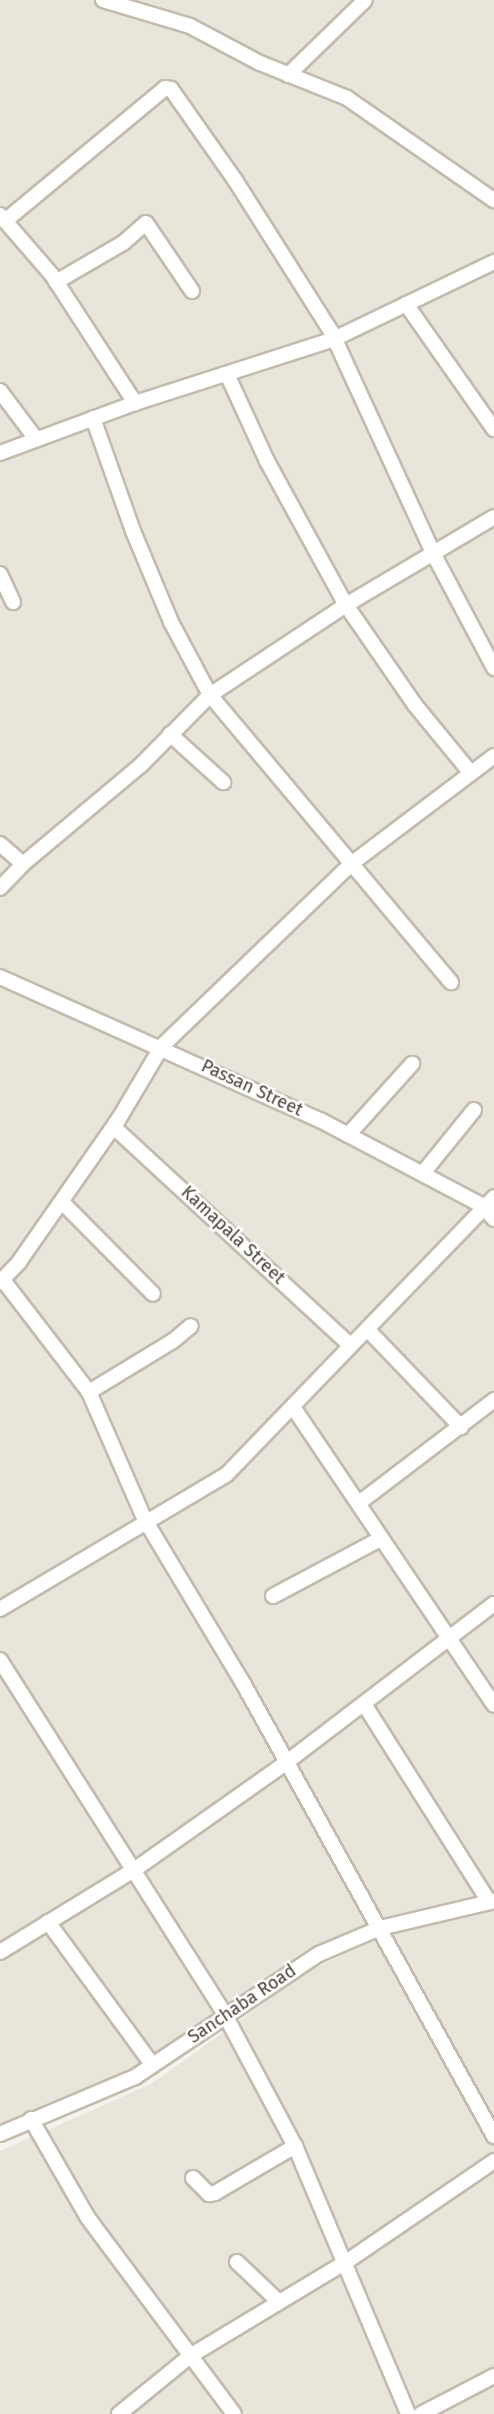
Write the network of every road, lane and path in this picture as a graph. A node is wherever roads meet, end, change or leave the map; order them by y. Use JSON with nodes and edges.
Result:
{"nodes":[{"id":1,"x":103,"y":0,"type":"edge"},
{"id":2,"x":365,"y":0,"type":"edge"},
{"id":3,"x":288,"y":75,"type":"junction"},
{"id":4,"x":494,"y":200,"type":"edge"},
{"id":5,"x":2,"y":218,"type":"edge"},
{"id":6,"x":494,"y":261,"type":"edge"},
{"id":7,"x":56,"y":282,"type":"junction"},
{"id":8,"x":192,"y":291,"type":"dead end"},
{"id":9,"x":406,"y":304,"type":"junction"},
{"id":10,"x":334,"y":339,"type":"junction"},
{"id":11,"x":227,"y":374,"type":"junction"},
{"id":12,"x":0,"y":391,"type":"edge"},
{"id":13,"x":135,"y":403,"type":"junction"},
{"id":14,"x":93,"y":418,"type":"junction"},
{"id":15,"x":494,"y":429,"type":"edge"},
{"id":16,"x":36,"y":439,"type":"junction"},
{"id":17,"x":0,"y":453,"type":"edge"},
{"id":18,"x":494,"y":517,"type":"edge"},
{"id":19,"x":434,"y":555,"type":"junction"},
{"id":20,"x":0,"y":574,"type":"edge"},
{"id":21,"x":13,"y":602,"type":"dead end"},
{"id":22,"x":346,"y":605,"type":"junction"},
{"id":23,"x":494,"y":668,"type":"edge"},
{"id":24,"x":210,"y":695,"type":"junction"},
{"id":25,"x":170,"y":734,"type":"junction"},
{"id":26,"x":494,"y":756,"type":"edge"},
{"id":27,"x":470,"y":772,"type":"junction"},
{"id":28,"x":223,"y":782,"type":"dead end"},
{"id":29,"x":0,"y":844,"type":"edge"},
{"id":30,"x":23,"y":864,"type":"junction"},
{"id":31,"x":351,"y":864,"type":"junction"},
{"id":32,"x":0,"y":888,"type":"edge"},
{"id":33,"x":0,"y":977,"type":"edge"},
{"id":34,"x":451,"y":982,"type":"dead end"},
{"id":35,"x":159,"y":1051,"type":"junction"},
{"id":36,"x":411,"y":1064,"type":"dead end"},
{"id":37,"x":474,"y":1110,"type":"dead end"},
{"id":38,"x":348,"y":1135,"type":"junction"},
{"id":39,"x":423,"y":1173,"type":"junction"},
{"id":40,"x":62,"y":1202,"type":"junction"},
{"id":41,"x":489,"y":1202,"type":"edge"},
{"id":42,"x":494,"y":1219,"type":"edge"},
{"id":43,"x":1,"y":1281,"type":"edge"},
{"id":44,"x":153,"y":1294,"type":"dead end"},
{"id":45,"x":191,"y":1326,"type":"dead end"},
{"id":46,"x":367,"y":1329,"type":"junction"},
{"id":47,"x":350,"y":1345,"type":"junction"},
{"id":48,"x":89,"y":1392,"type":"junction"},
{"id":49,"x":494,"y":1400,"type":"edge"},
{"id":50,"x":293,"y":1407,"type":"junction"},
{"id":51,"x":461,"y":1427,"type":"junction"},
{"id":52,"x":359,"y":1503,"type":"junction"},
{"id":53,"x":145,"y":1520,"type":"junction"},
{"id":54,"x":382,"y":1538,"type":"junction"},
{"id":55,"x":273,"y":1596,"type":"dead end"},
{"id":56,"x":494,"y":1605,"type":"edge"},
{"id":57,"x":0,"y":1609,"type":"edge"},
{"id":58,"x":447,"y":1640,"type":"junction"},
{"id":59,"x":0,"y":1660,"type":"edge"},
{"id":60,"x":364,"y":1704,"type":"junction"},
{"id":61,"x":494,"y":1705,"type":"edge"},
{"id":62,"x":287,"y":1762,"type":"junction"},
{"id":63,"x":134,"y":1870,"type":"junction"},
{"id":64,"x":491,"y":1901,"type":"edge"},
{"id":65,"x":48,"y":1923,"type":"junction"},
{"id":66,"x":380,"y":1928,"type":"junction"},
{"id":67,"x":0,"y":1952,"type":"edge"},
{"id":68,"x":225,"y":2015,"type":"junction"},
{"id":69,"x":152,"y":2064,"type":"junction"},
{"id":70,"x":31,"y":2120,"type":"junction"},
{"id":71,"x":0,"y":2134,"type":"edge"},
{"id":72,"x":494,"y":2136,"type":"edge"},
{"id":73,"x":294,"y":2146,"type":"junction"},
{"id":74,"x":494,"y":2161,"type":"edge"},
{"id":75,"x":193,"y":2178,"type":"dead end"},
{"id":76,"x":237,"y":2262,"type":"dead end"},
{"id":77,"x":346,"y":2262,"type":"junction"},
{"id":78,"x":279,"y":2302,"type":"junction"},
{"id":79,"x":190,"y":2356,"type":"junction"},
{"id":80,"x":494,"y":2376,"type":"edge"},
{"id":81,"x":119,"y":2414,"type":"edge"},
{"id":82,"x":234,"y":2414,"type":"edge"},
{"id":83,"x":408,"y":2414,"type":"edge"},
{"id":84,"x":421,"y":2414,"type":"edge"}],
"edges":[{"from":1,"to":3,"type":"street"},
{"from":2,"to":3,"type":"street"},
{"from":3,"to":4,"type":"street"},
{"from":5,"to":7,"type":"street"},
{"from":5,"to":10,"type":"street"},
{"from":6,"to":9,"type":"street"},
{"from":7,"to":8,"type":"street"},
{"from":7,"to":13,"type":"street"},
{"from":9,"to":10,"type":"street"},
{"from":9,"to":15,"type":"street"},
{"from":10,"to":11,"type":"street"},
{"from":10,"to":19,"type":"street"},
{"from":11,"to":13,"type":"street"},
{"from":11,"to":22,"type":"street"},
{"from":12,"to":16,"type":"street"},
{"from":13,"to":14,"type":"street"},
{"from":14,"to":16,"type":"street"},
{"from":14,"to":24,"type":"street"},
{"from":16,"to":17,"type":"street"},
{"from":18,"to":19,"type":"street"},
{"from":19,"to":22,"type":"street"},
{"from":19,"to":23,"type":"street"},
{"from":20,"to":21,"type":"street"},
{"from":22,"to":24,"type":"street"},
{"from":22,"to":27,"type":"street"},
{"from":24,"to":25,"type":"street"},
{"from":24,"to":31,"type":"street"},
{"from":25,"to":28,"type":"street"},
{"from":25,"to":30,"type":"street"},
{"from":26,"to":27,"type":"street"},
{"from":27,"to":31,"type":"street"},
{"from":29,"to":30,"type":"street"},
{"from":30,"to":32,"type":"street"},
{"from":31,"to":34,"type":"street"},
{"from":31,"to":35,"type":"street"},
{"from":33,"to":35,"type":"street","name":"Passan Street"},
{"from":35,"to":38,"type":"street","name":"Passan Street"},
{"from":35,"to":40,"type":"street"},
{"from":35,"to":47,"type":"street","name":"Kamapala Street"},
{"from":36,"to":38,"type":"street"},
{"from":37,"to":39,"type":"street"},
{"from":38,"to":39,"type":"street","name":"Passan Street"},
{"from":39,"to":41,"type":"street","name":"Passan Street"},
{"from":40,"to":43,"type":"street"},
{"from":40,"to":44,"type":"street"},
{"from":41,"to":42,"type":"street","name":"Passan Street"},
{"from":41,"to":46,"type":"street"},
{"from":43,"to":48,"type":"street"},
{"from":45,"to":48,"type":"street"},
{"from":46,"to":47,"type":"street"},
{"from":46,"to":51,"type":"street"},
{"from":47,"to":50,"type":"street"},
{"from":48,"to":53,"type":"street"},
{"from":49,"to":51,"type":"street"},
{"from":50,"to":52,"type":"street"},
{"from":50,"to":53,"type":"street"},
{"from":51,"to":52,"type":"street"},
{"from":52,"to":54,"type":"street"},
{"from":53,"to":57,"type":"street"},
{"from":53,"to":62,"type":"street"},
{"from":54,"to":55,"type":"street"},
{"from":54,"to":58,"type":"street"},
{"from":56,"to":58,"type":"street"},
{"from":58,"to":60,"type":"street"},
{"from":58,"to":61,"type":"street"},
{"from":59,"to":63,"type":"street"},
{"from":60,"to":62,"type":"street"},
{"from":60,"to":64,"type":"street"},
{"from":62,"to":63,"type":"street"},
{"from":62,"to":66,"type":"street"},
{"from":63,"to":65,"type":"street"},
{"from":63,"to":68,"type":"street"},
{"from":64,"to":66,"type":"street","name":"Sanchaba Road"},
{"from":65,"to":67,"type":"street"},
{"from":65,"to":69,"type":"street"},
{"from":66,"to":68,"type":"street","name":"Sanchaba Road"},
{"from":66,"to":72,"type":"street"},
{"from":68,"to":69,"type":"street","name":"Sanchaba Road"},
{"from":68,"to":73,"type":"street"},
{"from":69,"to":70,"type":"street","name":"Sanchaba Road"},
{"from":70,"to":71,"type":"street","name":"Sanchaba Road"},
{"from":70,"to":79,"type":"street"},
{"from":73,"to":75,"type":"street"},
{"from":73,"to":77,"type":"street"},
{"from":74,"to":77,"type":"street"},
{"from":76,"to":78,"type":"street"},
{"from":77,"to":78,"type":"street"},
{"from":77,"to":83,"type":"street"},
{"from":78,"to":79,"type":"street"},
{"from":79,"to":81,"type":"street"},
{"from":79,"to":82,"type":"street"},
{"from":80,"to":84,"type":"street"}]}
